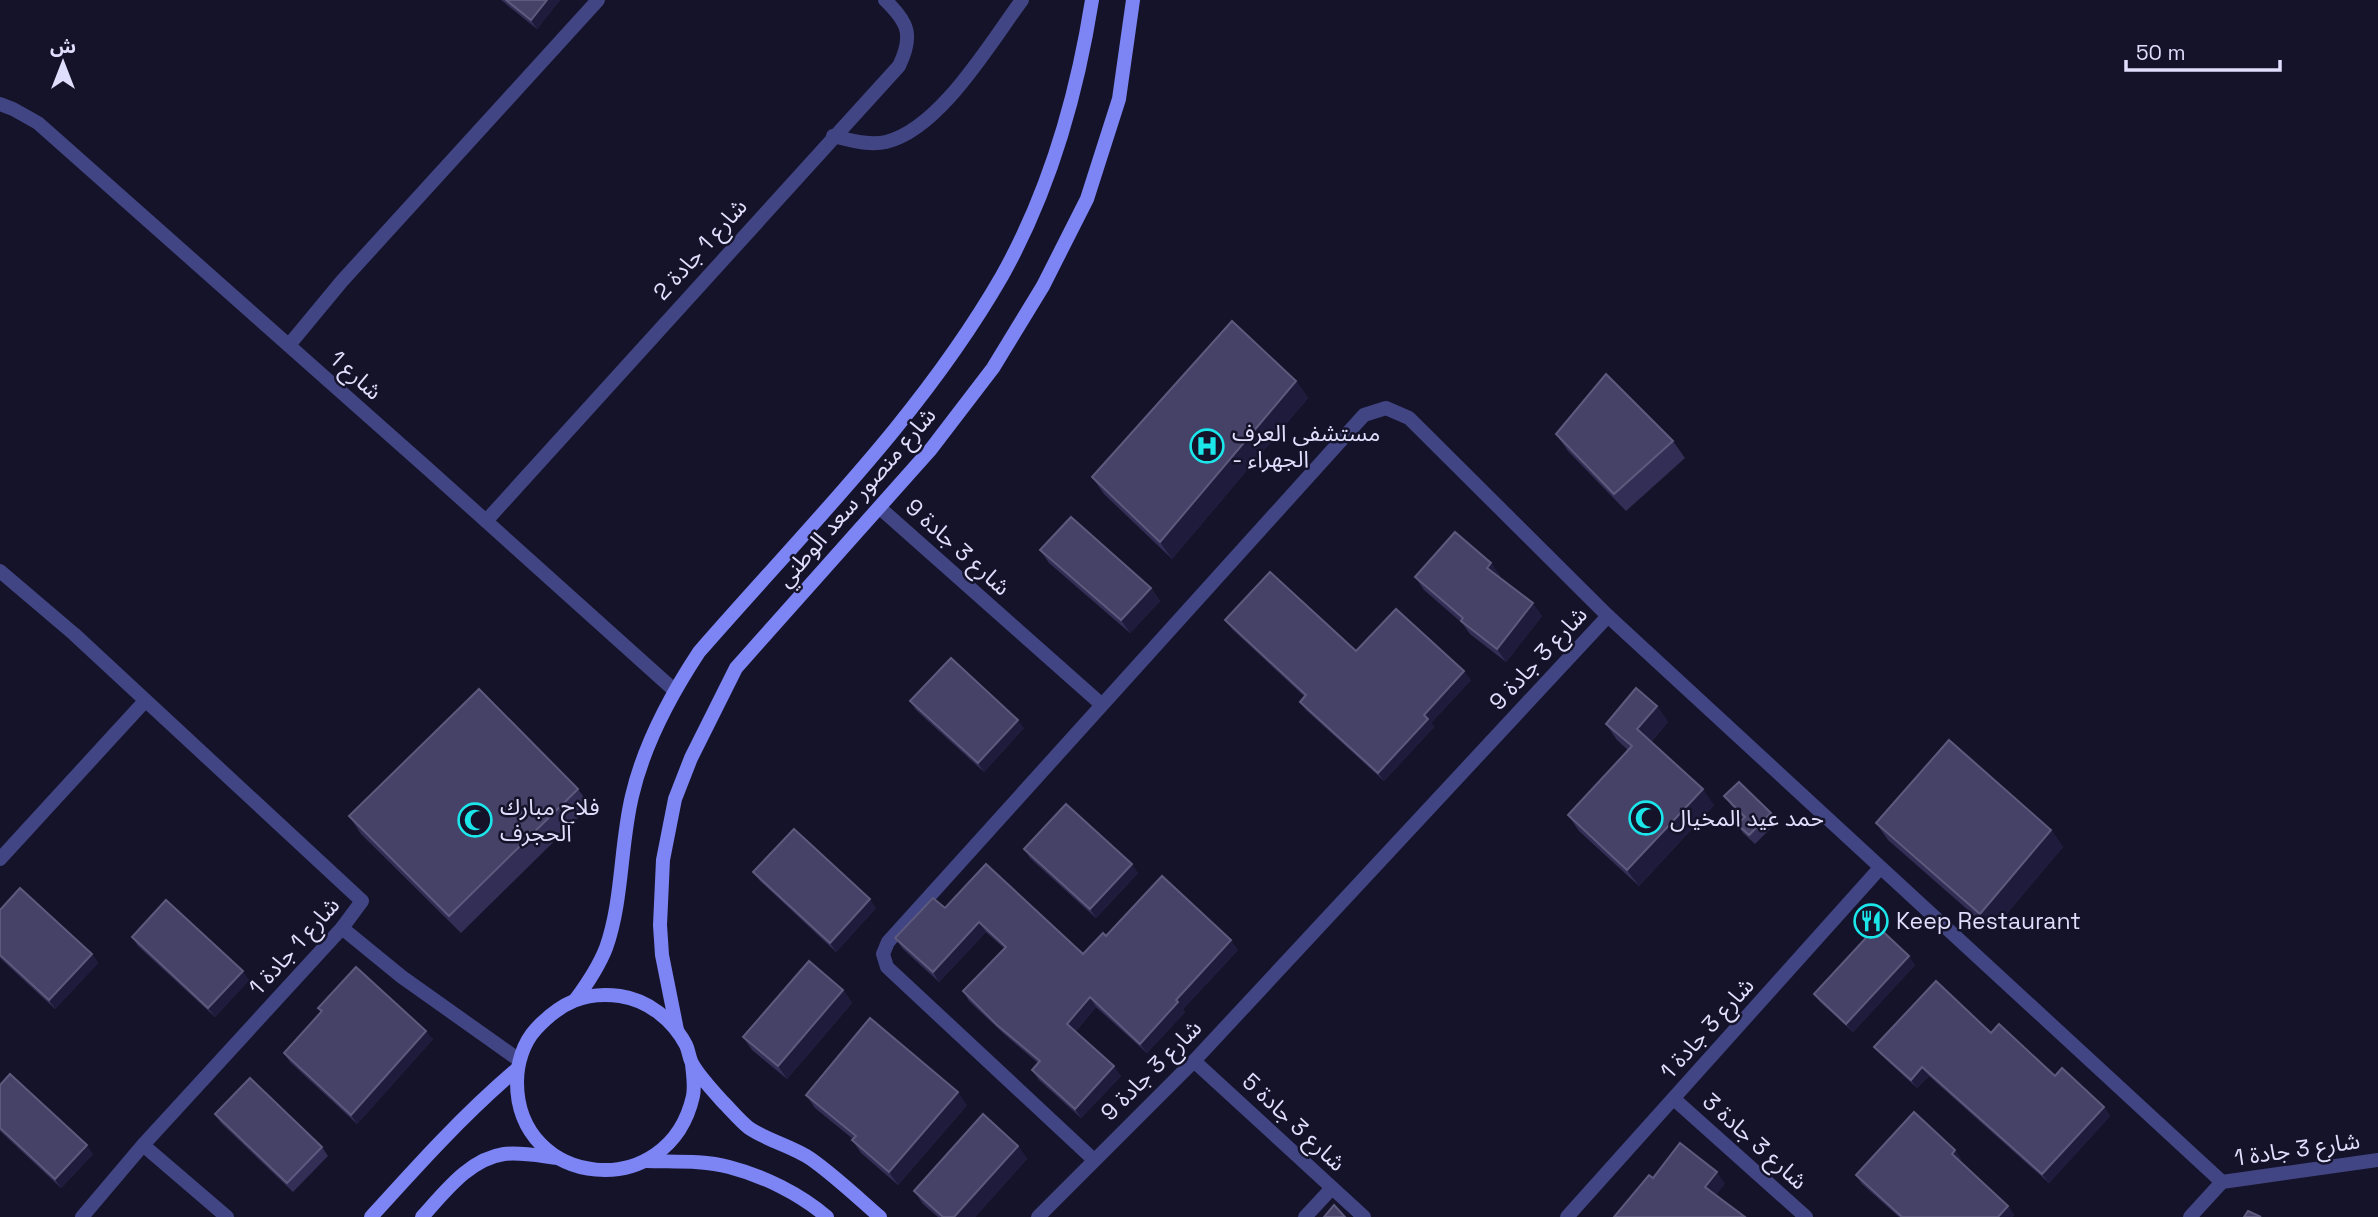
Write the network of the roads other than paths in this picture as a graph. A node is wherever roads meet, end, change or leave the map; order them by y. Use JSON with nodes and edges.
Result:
{"nodes":[{"id":1,"x":598,"y":0,"type":"edge"},
{"id":2,"x":885,"y":0,"type":"edge"},
{"id":3,"x":1022,"y":0,"type":"edge"},
{"id":4,"x":1093,"y":0,"type":"edge"},
{"id":5,"x":1133,"y":0,"type":"edge"},
{"id":6,"x":0,"y":104,"type":"edge"},
{"id":7,"x":833,"y":136,"type":"junction"},
{"id":8,"x":289,"y":345,"type":"junction"},
{"id":9,"x":880,"y":508,"type":"junction"},
{"id":10,"x":486,"y":521,"type":"junction"},
{"id":11,"x":0,"y":570,"type":"edge"},
{"id":12,"x":1608,"y":616,"type":"junction"},
{"id":13,"x":674,"y":690,"type":"junction"},
{"id":14,"x":145,"y":701,"type":"junction"},
{"id":15,"x":1101,"y":704,"type":"junction"},
{"id":16,"x":0,"y":859,"type":"edge"},
{"id":17,"x":1880,"y":867,"type":"junction"},
{"id":18,"x":342,"y":929,"type":"junction"},
{"id":19,"x":576,"y":999,"type":"junction"},
{"id":20,"x":677,"y":1030,"type":"junction"},
{"id":21,"x":1194,"y":1060,"type":"junction"},
{"id":22,"x":692,"y":1064,"type":"junction"},
{"id":23,"x":518,"y":1065,"type":"junction"},
{"id":24,"x":1674,"y":1099,"type":"junction"},
{"id":25,"x":143,"y":1145,"type":"junction"},
{"id":26,"x":559,"y":1158,"type":"junction"},
{"id":27,"x":1094,"y":1160,"type":"junction"},
{"id":28,"x":2378,"y":1160,"type":"edge"},
{"id":29,"x":646,"y":1161,"type":"junction"},
{"id":30,"x":2221,"y":1182,"type":"junction"},
{"id":31,"x":1332,"y":1188,"type":"junction"},
{"id":32,"x":82,"y":1217,"type":"edge"},
{"id":33,"x":228,"y":1217,"type":"edge"},
{"id":34,"x":371,"y":1217,"type":"edge"},
{"id":35,"x":422,"y":1217,"type":"edge"},
{"id":36,"x":827,"y":1217,"type":"edge"},
{"id":37,"x":880,"y":1217,"type":"edge"},
{"id":38,"x":1038,"y":1217,"type":"edge"},
{"id":39,"x":1305,"y":1217,"type":"edge"},
{"id":40,"x":1364,"y":1217,"type":"edge"},
{"id":41,"x":1567,"y":1217,"type":"edge"},
{"id":42,"x":1806,"y":1217,"type":"edge"},
{"id":43,"x":2190,"y":1217,"type":"edge"}],
"edges":[{"from":1,"to":8,"type":"street"},
{"from":2,"to":7,"type":"street","name":"شارع 1 جادة 2"},
{"from":3,"to":7,"type":"street"},
{"from":4,"to":13,"type":"street","name":"شارع منصور سعد الوطني"},
{"from":5,"to":9,"type":"street","name":"شارع منصور سعد الوطني"},
{"from":6,"to":8,"type":"street","name":"شارع 1"},
{"from":7,"to":10,"type":"street","name":"شارع 1 جادة 2"},
{"from":8,"to":10,"type":"street","name":"شارع 1"},
{"from":9,"to":15,"type":"street","name":"شارع 3 جادة 9"},
{"from":9,"to":20,"type":"street","name":"شارع منصور سعد الوطني"},
{"from":10,"to":13,"type":"street","name":"شارع 1"},
{"from":11,"to":14,"type":"street","name":"شارع 1 جادة 1"},
{"from":12,"to":15,"type":"street","name":"شارع 3 جادة 9"},
{"from":12,"to":17,"type":"street","name":"شارع 3 جادة 1"},
{"from":12,"to":21,"type":"street","name":"شارع 3 جادة 9"},
{"from":13,"to":19,"type":"street","name":"شارع منصور سعد الوطني"},
{"from":14,"to":16,"type":"street"},
{"from":14,"to":18,"type":"street","name":"شارع 1 جادة 1"},
{"from":15,"to":27,"type":"street","name":"شارع 3 جادة 9"},
{"from":17,"to":24,"type":"street","name":"شارع 3 جادة 1"},
{"from":17,"to":30,"type":"street","name":"شارع 3 جادة 1"},
{"from":18,"to":23,"type":"street"},
{"from":18,"to":25,"type":"street","name":"شارع 1 جادة 1"},
{"from":19,"to":20,"type":"street"},
{"from":19,"to":23,"type":"street"},
{"from":20,"to":22,"type":"street"},
{"from":21,"to":27,"type":"street","name":"شارع 3 جادة 9"},
{"from":21,"to":31,"type":"street","name":"شارع 3 جادة 5"},
{"from":22,"to":29,"type":"street"},
{"from":22,"to":37,"type":"street"},
{"from":23,"to":26,"type":"street"},
{"from":23,"to":34,"type":"street"},
{"from":24,"to":41,"type":"street","name":"شارع 3 جادة 1"},
{"from":24,"to":42,"type":"street","name":"شارع 3 جادة 3"},
{"from":25,"to":32,"type":"street","name":"شارع 1 جادة 1"},
{"from":25,"to":33,"type":"street"},
{"from":26,"to":29,"type":"street"},
{"from":26,"to":35,"type":"street"},
{"from":27,"to":38,"type":"street","name":"شارع 3 جادة 9"},
{"from":28,"to":30,"type":"street","name":"شارع 3 جادة 1"},
{"from":29,"to":36,"type":"street"},
{"from":30,"to":43,"type":"street","name":"شارع 3 جادة 1"},
{"from":31,"to":39,"type":"street"},
{"from":31,"to":40,"type":"street","name":"شارع 3 جادة 5"}]}
